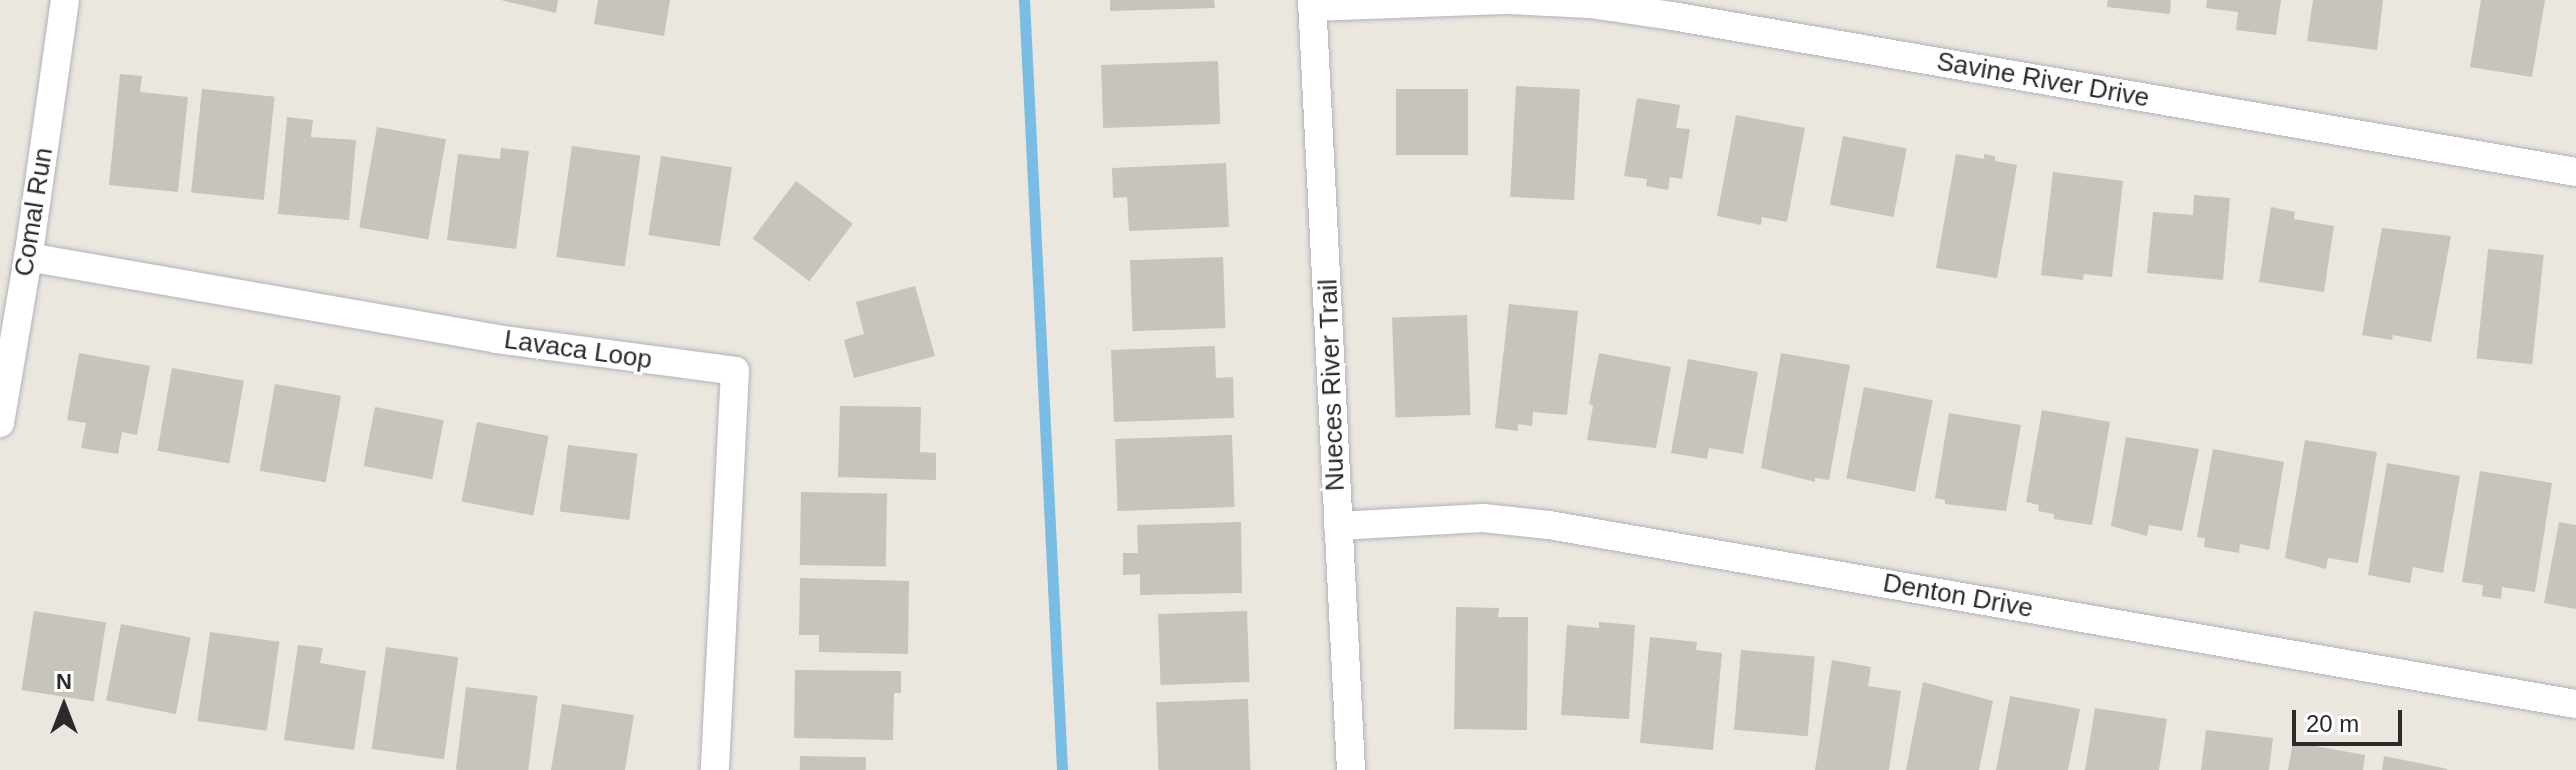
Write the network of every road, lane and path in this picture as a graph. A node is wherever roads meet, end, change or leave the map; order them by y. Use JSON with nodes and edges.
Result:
{"nodes":[{"id":1,"x":65,"y":0,"type":"edge"},
{"id":2,"x":1503,"y":0,"type":"edge"},
{"id":3,"x":1509,"y":0,"type":"edge"},
{"id":4,"x":1312,"y":4,"type":"edge"},
{"id":5,"x":2576,"y":172,"type":"edge"},
{"id":6,"x":28,"y":257,"type":"junction"},
{"id":7,"x":0,"y":423,"type":"edge"},
{"id":8,"x":1338,"y":526,"type":"junction"},
{"id":9,"x":2576,"y":704,"type":"edge"},
{"id":10,"x":715,"y":770,"type":"edge"},
{"id":11,"x":1351,"y":770,"type":"edge"}],
"edges":[{"from":1,"to":6,"type":"street","name":"Comal Run"},
{"from":2,"to":4,"type":"street"},
{"from":3,"to":5,"type":"street","name":"Savine River Drive"},
{"from":4,"to":8,"type":"street","name":"Nueces River Trail"},
{"from":6,"to":7,"type":"street","name":"Comal Run"},
{"from":6,"to":10,"type":"street","name":"Lavaca Loop"},
{"from":8,"to":9,"type":"street","name":"Denton Drive"},
{"from":8,"to":11,"type":"street","name":"Nueces River Trail"}]}
